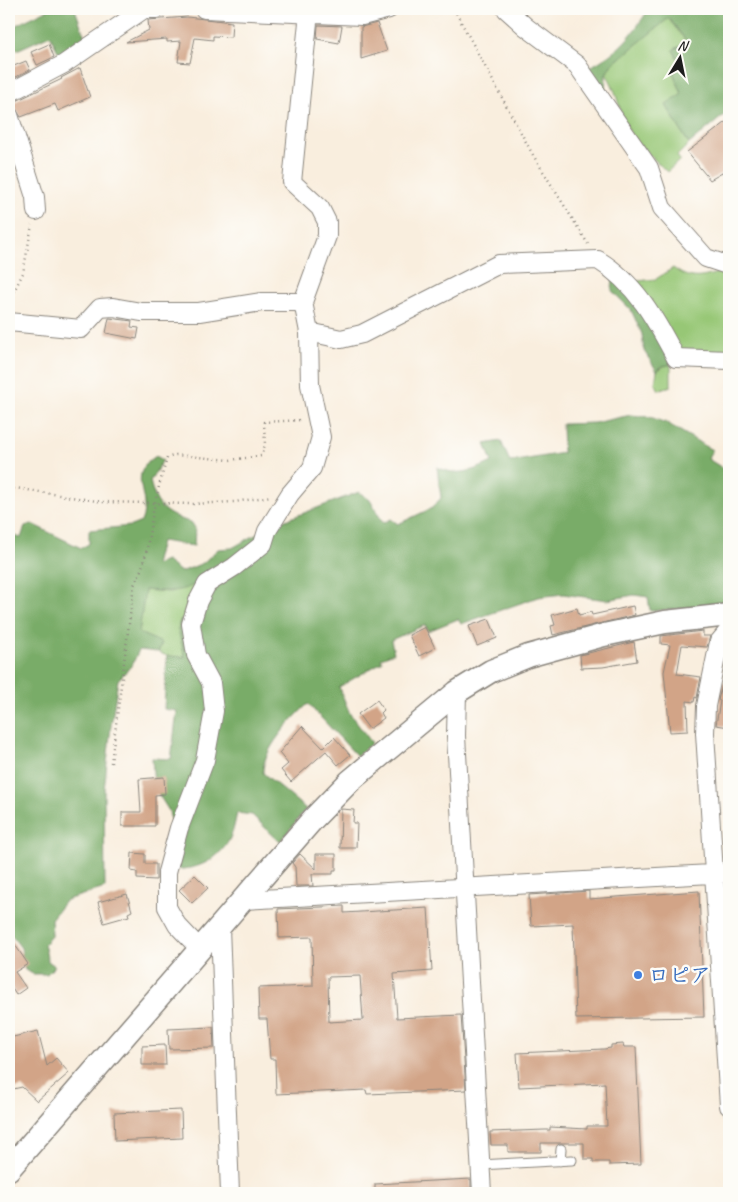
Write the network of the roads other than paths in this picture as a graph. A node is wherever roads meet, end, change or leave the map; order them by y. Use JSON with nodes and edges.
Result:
{"nodes":[{"id":1,"x":157,"y":9,"type":"edge"},
{"id":2,"x":204,"y":9,"type":"edge"},
{"id":3,"x":389,"y":9,"type":"edge"},
{"id":4,"x":506,"y":9,"type":"edge"},
{"id":5,"x":328,"y":11,"type":"edge"},
{"id":6,"x":309,"y":12,"type":"junction"},
{"id":7,"x":9,"y":93,"type":"edge"},
{"id":8,"x":9,"y":115,"type":"edge"},
{"id":9,"x":36,"y":211,"type":"road end"},
{"id":10,"x":729,"y":262,"type":"edge"},
{"id":11,"x":303,"y":302,"type":"junction"},
{"id":12,"x":9,"y":322,"type":"edge"},
{"id":13,"x":309,"y":332,"type":"junction"},
{"id":14,"x":729,"y":360,"type":"edge"},
{"id":15,"x":729,"y":615,"type":"edge"},
{"id":16,"x":729,"y":630,"type":"edge"},
{"id":17,"x":457,"y":692,"type":"junction"},
{"id":18,"x":721,"y":874,"type":"edge"},
{"id":19,"x":465,"y":888,"type":"junction"},
{"id":20,"x":244,"y":900,"type":"junction"},
{"id":21,"x":220,"y":927,"type":"junction"},
{"id":22,"x":200,"y":949,"type":"junction"},
{"id":23,"x":729,"y":1106,"type":"edge"},
{"id":24,"x":561,"y":1149,"type":"dead end"},
{"id":25,"x":572,"y":1160,"type":"dead end"},
{"id":26,"x":560,"y":1161,"type":"junction"},
{"id":27,"x":480,"y":1165,"type":"junction"},
{"id":28,"x":9,"y":1169,"type":"edge"},
{"id":29,"x":230,"y":1193,"type":"edge"},
{"id":30,"x":482,"y":1193,"type":"edge"}],
"edges":[{"from":1,"to":7,"type":"street"},
{"from":2,"to":6,"type":"street"},
{"from":3,"to":5,"type":"street"},
{"from":4,"to":10,"type":"street"},
{"from":5,"to":6,"type":"street"},
{"from":6,"to":11,"type":"street"},
{"from":8,"to":9,"type":"street"},
{"from":11,"to":12,"type":"street"},
{"from":11,"to":13,"type":"street"},
{"from":13,"to":14,"type":"street"},
{"from":13,"to":22,"type":"street"},
{"from":15,"to":17,"type":"street"},
{"from":16,"to":18,"type":"street"},
{"from":17,"to":19,"type":"street"},
{"from":17,"to":20,"type":"street"},
{"from":18,"to":19,"type":"street"},
{"from":18,"to":23,"type":"street"},
{"from":19,"to":20,"type":"street"},
{"from":19,"to":27,"type":"street"},
{"from":20,"to":21,"type":"street"},
{"from":21,"to":22,"type":"street"},
{"from":21,"to":29,"type":"street"},
{"from":22,"to":28,"type":"street"},
{"from":24,"to":26,"type":"lane"},
{"from":25,"to":26,"type":"lane"},
{"from":26,"to":27,"type":"lane"},
{"from":27,"to":30,"type":"street"}]}
